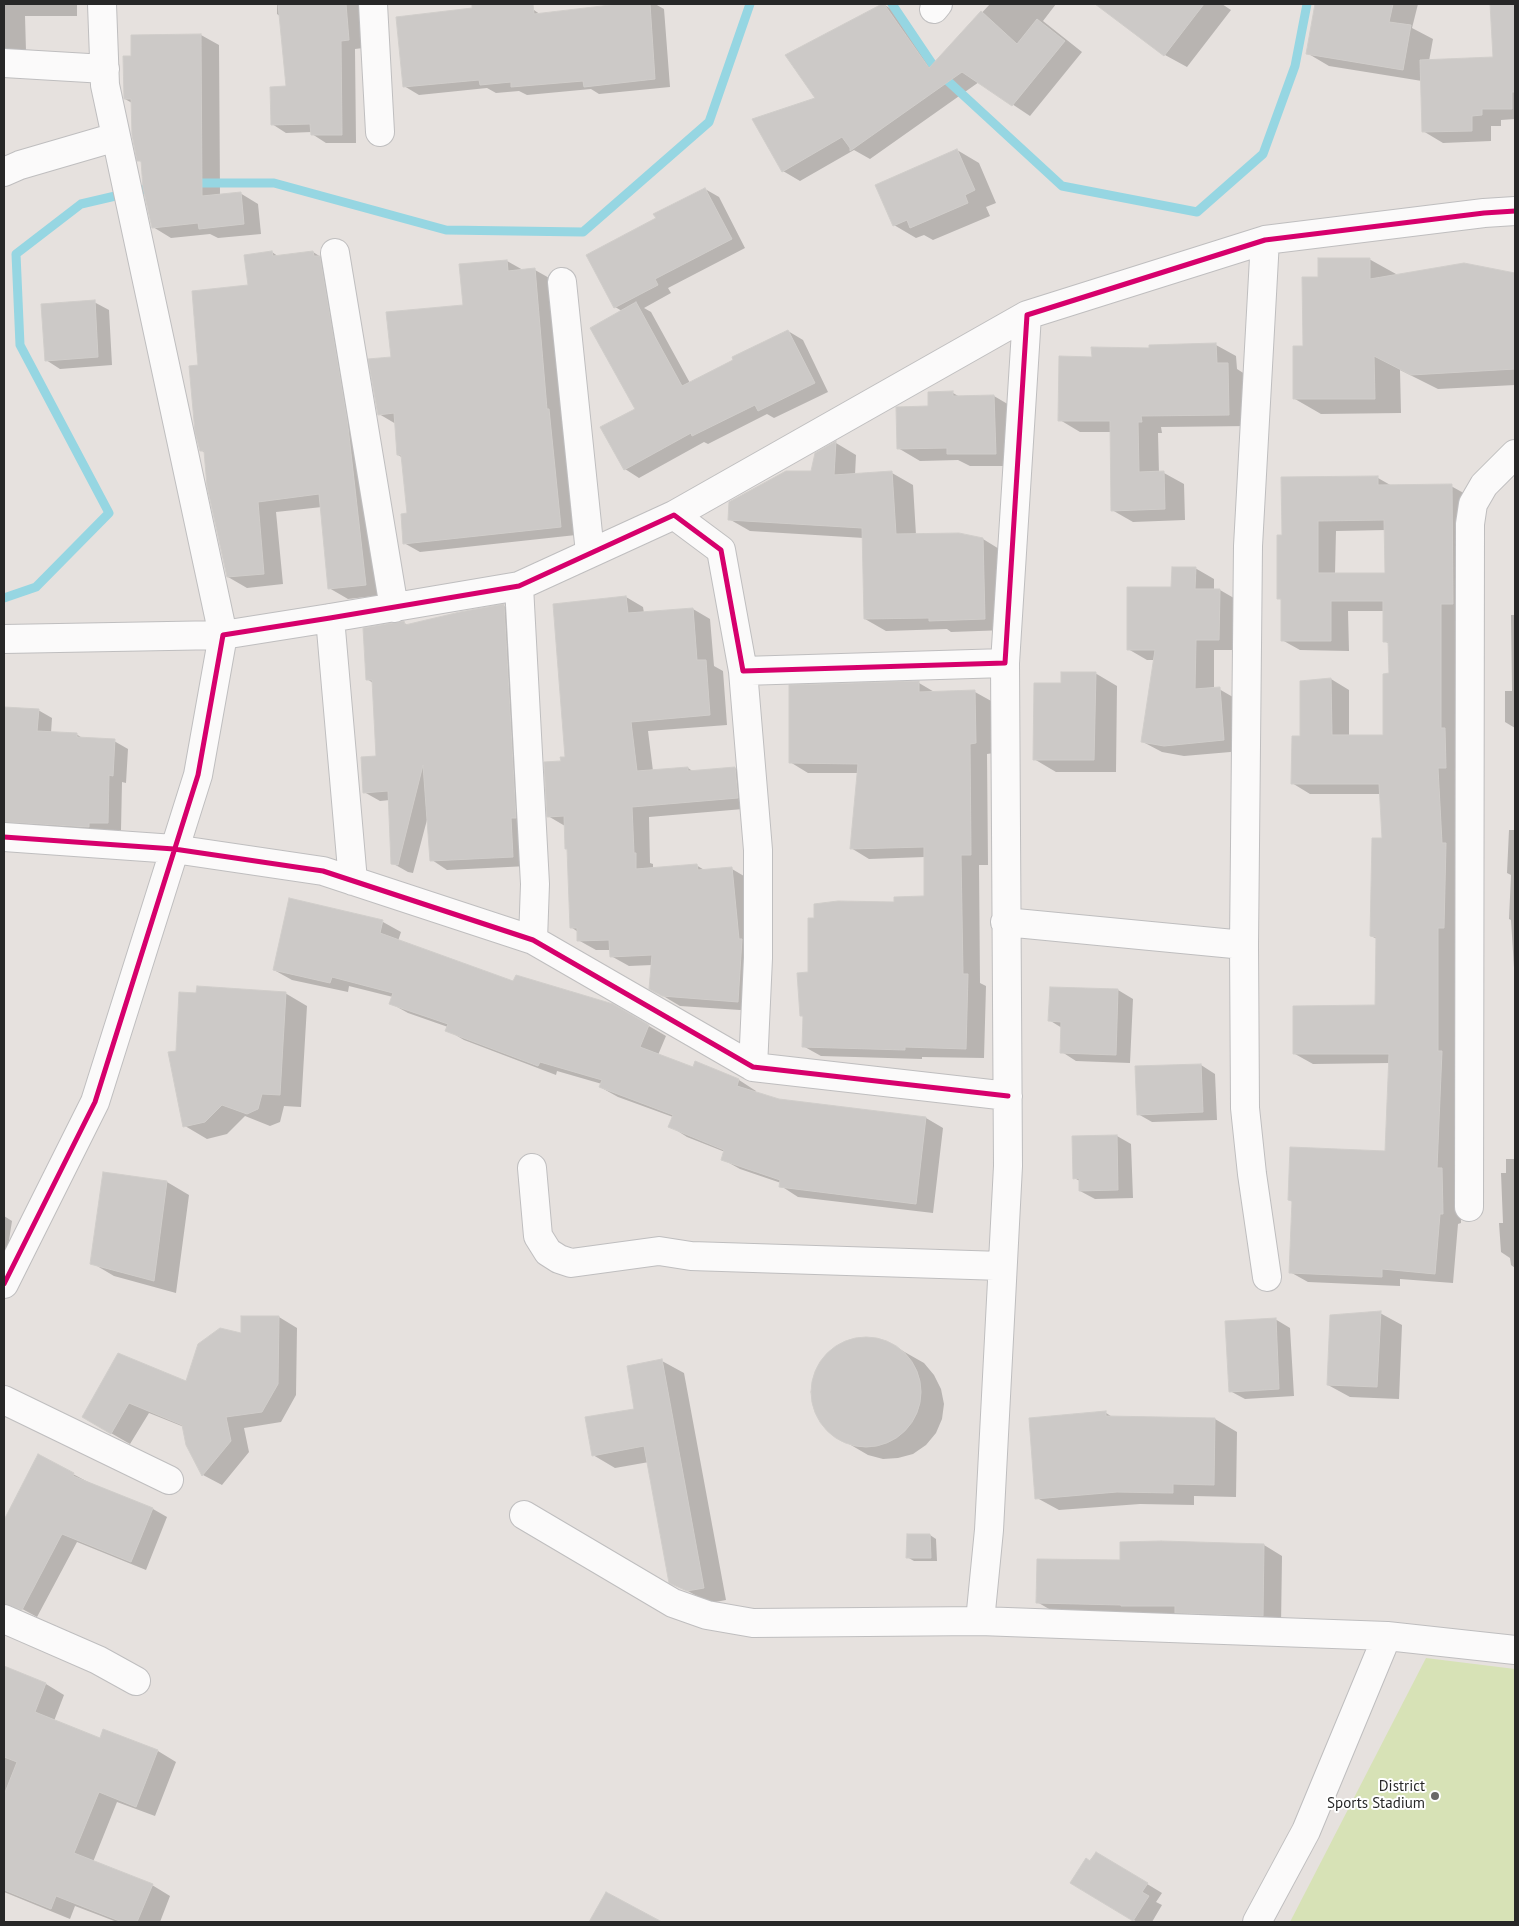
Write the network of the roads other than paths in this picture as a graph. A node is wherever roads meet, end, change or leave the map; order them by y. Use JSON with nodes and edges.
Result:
{"nodes":[{"id":1,"x":102,"y":4,"type":"edge"},
{"id":2,"x":373,"y":4,"type":"edge"},
{"id":3,"x":4,"y":63,"type":"edge"},
{"id":4,"x":105,"y":69,"type":"junction"},
{"id":5,"x":380,"y":132,"type":"dead end"},
{"id":6,"x":119,"y":149,"type":"junction"},
{"id":7,"x":4,"y":172,"type":"edge"},
{"id":8,"x":1515,"y":211,"type":"edge"},
{"id":9,"x":1265,"y":240,"type":"junction"},
{"id":10,"x":335,"y":253,"type":"dead end"},
{"id":11,"x":562,"y":282,"type":"dead end"},
{"id":12,"x":1027,"y":315,"type":"junction"},
{"id":13,"x":1515,"y":454,"type":"edge"},
{"id":14,"x":674,"y":515,"type":"junction"},
{"id":15,"x":590,"y":553,"type":"junction"},
{"id":16,"x":519,"y":586,"type":"junction"},
{"id":17,"x":394,"y":608,"type":"junction"},
{"id":18,"x":330,"y":618,"type":"junction"},
{"id":19,"x":223,"y":635,"type":"junction"},
{"id":20,"x":4,"y":639,"type":"edge"},
{"id":21,"x":1005,"y":663,"type":"junction"},
{"id":22,"x":743,"y":670,"type":"junction"},
{"id":23,"x":4,"y":837,"type":"edge"},
{"id":24,"x":174,"y":850,"type":"junction"},
{"id":25,"x":353,"y":881,"type":"junction"},
{"id":26,"x":1006,"y":922,"type":"junction"},
{"id":27,"x":533,"y":940,"type":"junction"},
{"id":28,"x":1244,"y":945,"type":"junction"},
{"id":29,"x":753,"y":1067,"type":"junction"},
{"id":30,"x":1008,"y":1096,"type":"junction"},
{"id":31,"x":532,"y":1168,"type":"dead end"},
{"id":32,"x":1469,"y":1207,"type":"dead end"},
{"id":33,"x":1002,"y":1266,"type":"junction"},
{"id":34,"x":7,"y":1273,"type":"edge"},
{"id":35,"x":1267,"y":1277,"type":"dead end"},
{"id":36,"x":4,"y":1400,"type":"edge"},
{"id":37,"x":169,"y":1480,"type":"dead end"},
{"id":38,"x":524,"y":1514,"type":"dead end"},
{"id":39,"x":4,"y":1618,"type":"edge"},
{"id":40,"x":980,"y":1621,"type":"junction"},
{"id":41,"x":1387,"y":1636,"type":"junction"},
{"id":42,"x":1515,"y":1650,"type":"edge"},
{"id":43,"x":136,"y":1681,"type":"dead end"},
{"id":44,"x":1257,"y":1922,"type":"edge"}],
"edges":[{"from":1,"to":4,"type":"street"},
{"from":2,"to":5,"type":"street"},
{"from":3,"to":4,"type":"street"},
{"from":4,"to":6,"type":"street"},
{"from":6,"to":7,"type":"street"},
{"from":6,"to":19,"type":"street"},
{"from":8,"to":9,"type":"street"},
{"from":9,"to":12,"type":"street"},
{"from":9,"to":28,"type":"street"},
{"from":10,"to":17,"type":"street"},
{"from":11,"to":15,"type":"street"},
{"from":12,"to":14,"type":"street"},
{"from":12,"to":21,"type":"street"},
{"from":13,"to":32,"type":"street"},
{"from":14,"to":15,"type":"street"},
{"from":14,"to":22,"type":"street"},
{"from":15,"to":16,"type":"street"},
{"from":16,"to":17,"type":"street"},
{"from":16,"to":27,"type":"street"},
{"from":17,"to":18,"type":"street"},
{"from":18,"to":19,"type":"street"},
{"from":18,"to":25,"type":"street"},
{"from":19,"to":20,"type":"street"},
{"from":19,"to":24,"type":"street"},
{"from":21,"to":22,"type":"street"},
{"from":21,"to":26,"type":"street"},
{"from":22,"to":29,"type":"street"},
{"from":23,"to":24,"type":"street"},
{"from":24,"to":25,"type":"street"},
{"from":24,"to":34,"type":"street"},
{"from":25,"to":27,"type":"street"},
{"from":26,"to":28,"type":"street"},
{"from":26,"to":30,"type":"street"},
{"from":27,"to":29,"type":"street"},
{"from":28,"to":35,"type":"street"},
{"from":29,"to":30,"type":"street"},
{"from":30,"to":33,"type":"street"},
{"from":31,"to":33,"type":"street"},
{"from":33,"to":40,"type":"street"},
{"from":36,"to":37,"type":"street"},
{"from":38,"to":40,"type":"street"},
{"from":39,"to":43,"type":"street"},
{"from":40,"to":41,"type":"street"},
{"from":41,"to":42,"type":"street"},
{"from":41,"to":44,"type":"street"}]}
